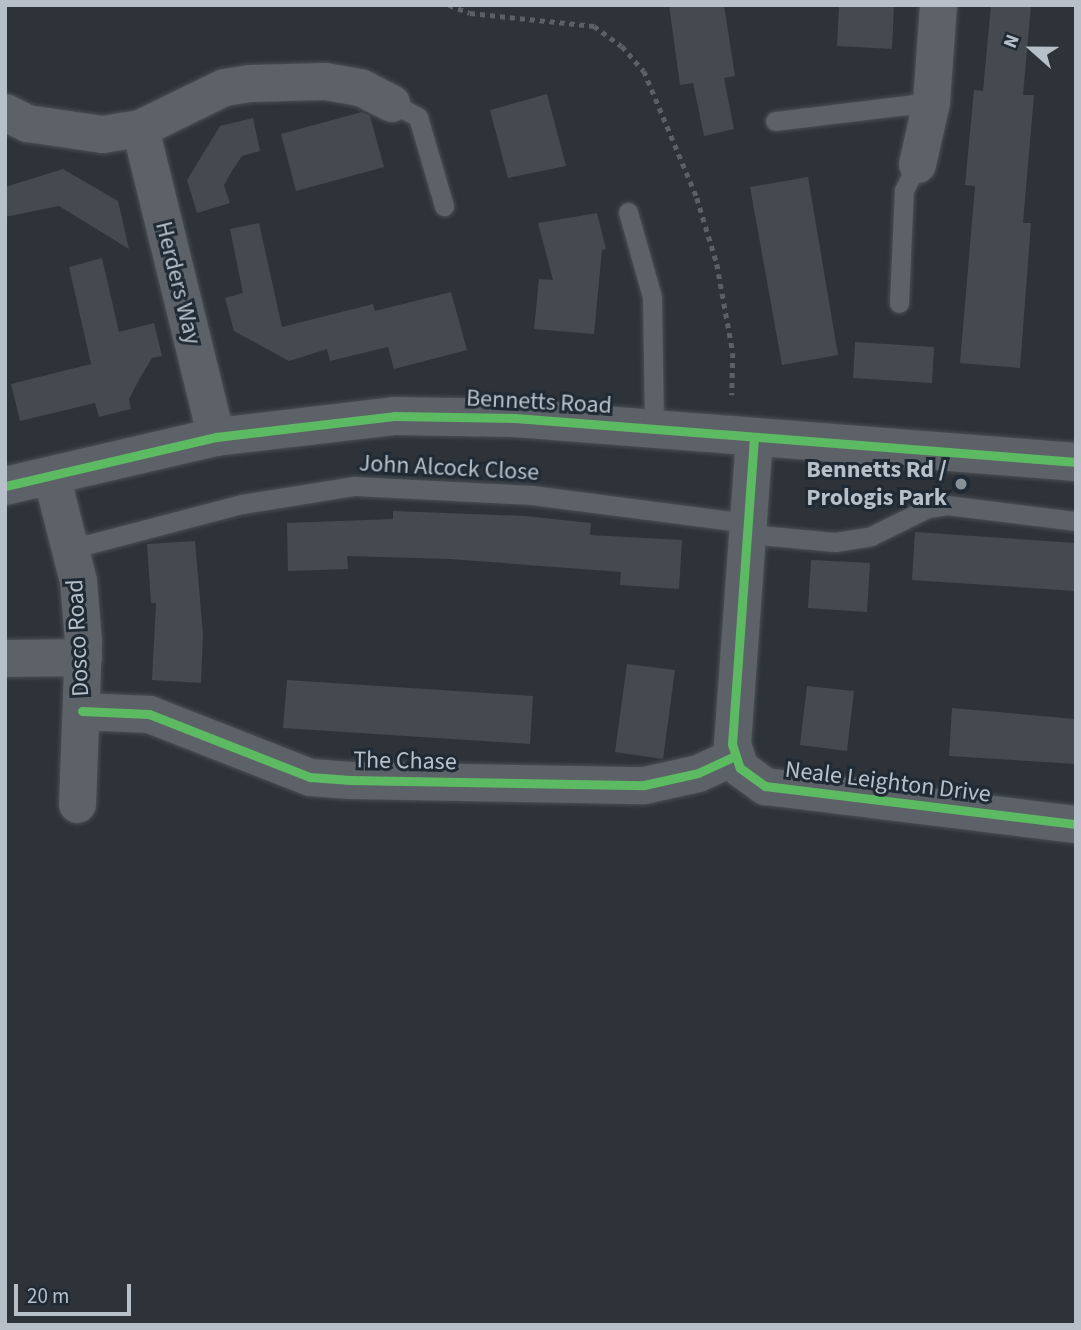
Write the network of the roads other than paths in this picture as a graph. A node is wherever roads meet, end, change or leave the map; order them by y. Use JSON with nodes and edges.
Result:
{"nodes":[{"id":1,"x":938,"y":5,"type":"edge"},
{"id":2,"x":931,"y":102,"type":"junction"},
{"id":3,"x":391,"y":103,"type":"joint"},
{"id":4,"x":5,"y":112,"type":"edge"},
{"id":5,"x":775,"y":121,"type":"dead end"},
{"id":6,"x":140,"y":128,"type":"junction"},
{"id":7,"x":917,"y":164,"type":"joint"},
{"id":8,"x":444,"y":206,"type":"dead end"},
{"id":9,"x":628,"y":212,"type":"dead end"},
{"id":10,"x":899,"y":303,"type":"dead end"},
{"id":11,"x":654,"y":429,"type":"junction"},
{"id":12,"x":742,"y":436,"type":"junction"},
{"id":13,"x":216,"y":437,"type":"junction"},
{"id":14,"x":1076,"y":462,"type":"edge"},
{"id":15,"x":51,"y":475,"type":"junction"},
{"id":16,"x":5,"y":486,"type":"edge"},
{"id":17,"x":1076,"y":521,"type":"edge"},
{"id":18,"x":748,"y":528,"type":"junction"},
{"id":19,"x":70,"y":549,"type":"junction"},
{"id":20,"x":83,"y":657,"type":"junction"},
{"id":21,"x":5,"y":659,"type":"edge"},
{"id":22,"x":82,"y":711,"type":"junction"},
{"id":23,"x":735,"y":756,"type":"junction"},
{"id":24,"x":77,"y":804,"type":"dead end"},
{"id":25,"x":1076,"y":824,"type":"edge"}],
"edges":[{"from":1,"to":2,"type":"street"},
{"from":2,"to":5,"type":"lane"},
{"from":2,"to":7,"type":"street"},
{"from":3,"to":6,"type":"street"},
{"from":3,"to":8,"type":"lane"},
{"from":4,"to":6,"type":"street"},
{"from":6,"to":13,"type":"street","name":"Herders Way"},
{"from":7,"to":10,"type":"lane"},
{"from":9,"to":11,"type":"lane"},
{"from":11,"to":12,"type":"street","name":"Bennetts Road"},
{"from":11,"to":13,"type":"street","name":"Bennetts Road"},
{"from":12,"to":14,"type":"street","name":"Bennetts Road"},
{"from":12,"to":18,"type":"street"},
{"from":13,"to":15,"type":"street","name":"Bennetts Road"},
{"from":15,"to":16,"type":"street","name":"Bennetts Road"},
{"from":15,"to":19,"type":"street","name":"Dosco Road"},
{"from":17,"to":18,"type":"lane","name":"John Alcock Close"},
{"from":18,"to":19,"type":"lane","name":"John Alcock Close"},
{"from":18,"to":23,"type":"street"},
{"from":19,"to":20,"type":"street","name":"Dosco Road"},
{"from":20,"to":21,"type":"street"},
{"from":20,"to":22,"type":"street","name":"Dosco Road"},
{"from":22,"to":23,"type":"street","name":"The Chase"},
{"from":22,"to":24,"type":"street","name":"Dosco Road"},
{"from":23,"to":25,"type":"street","name":"Neale Leighton Drive"}]}
